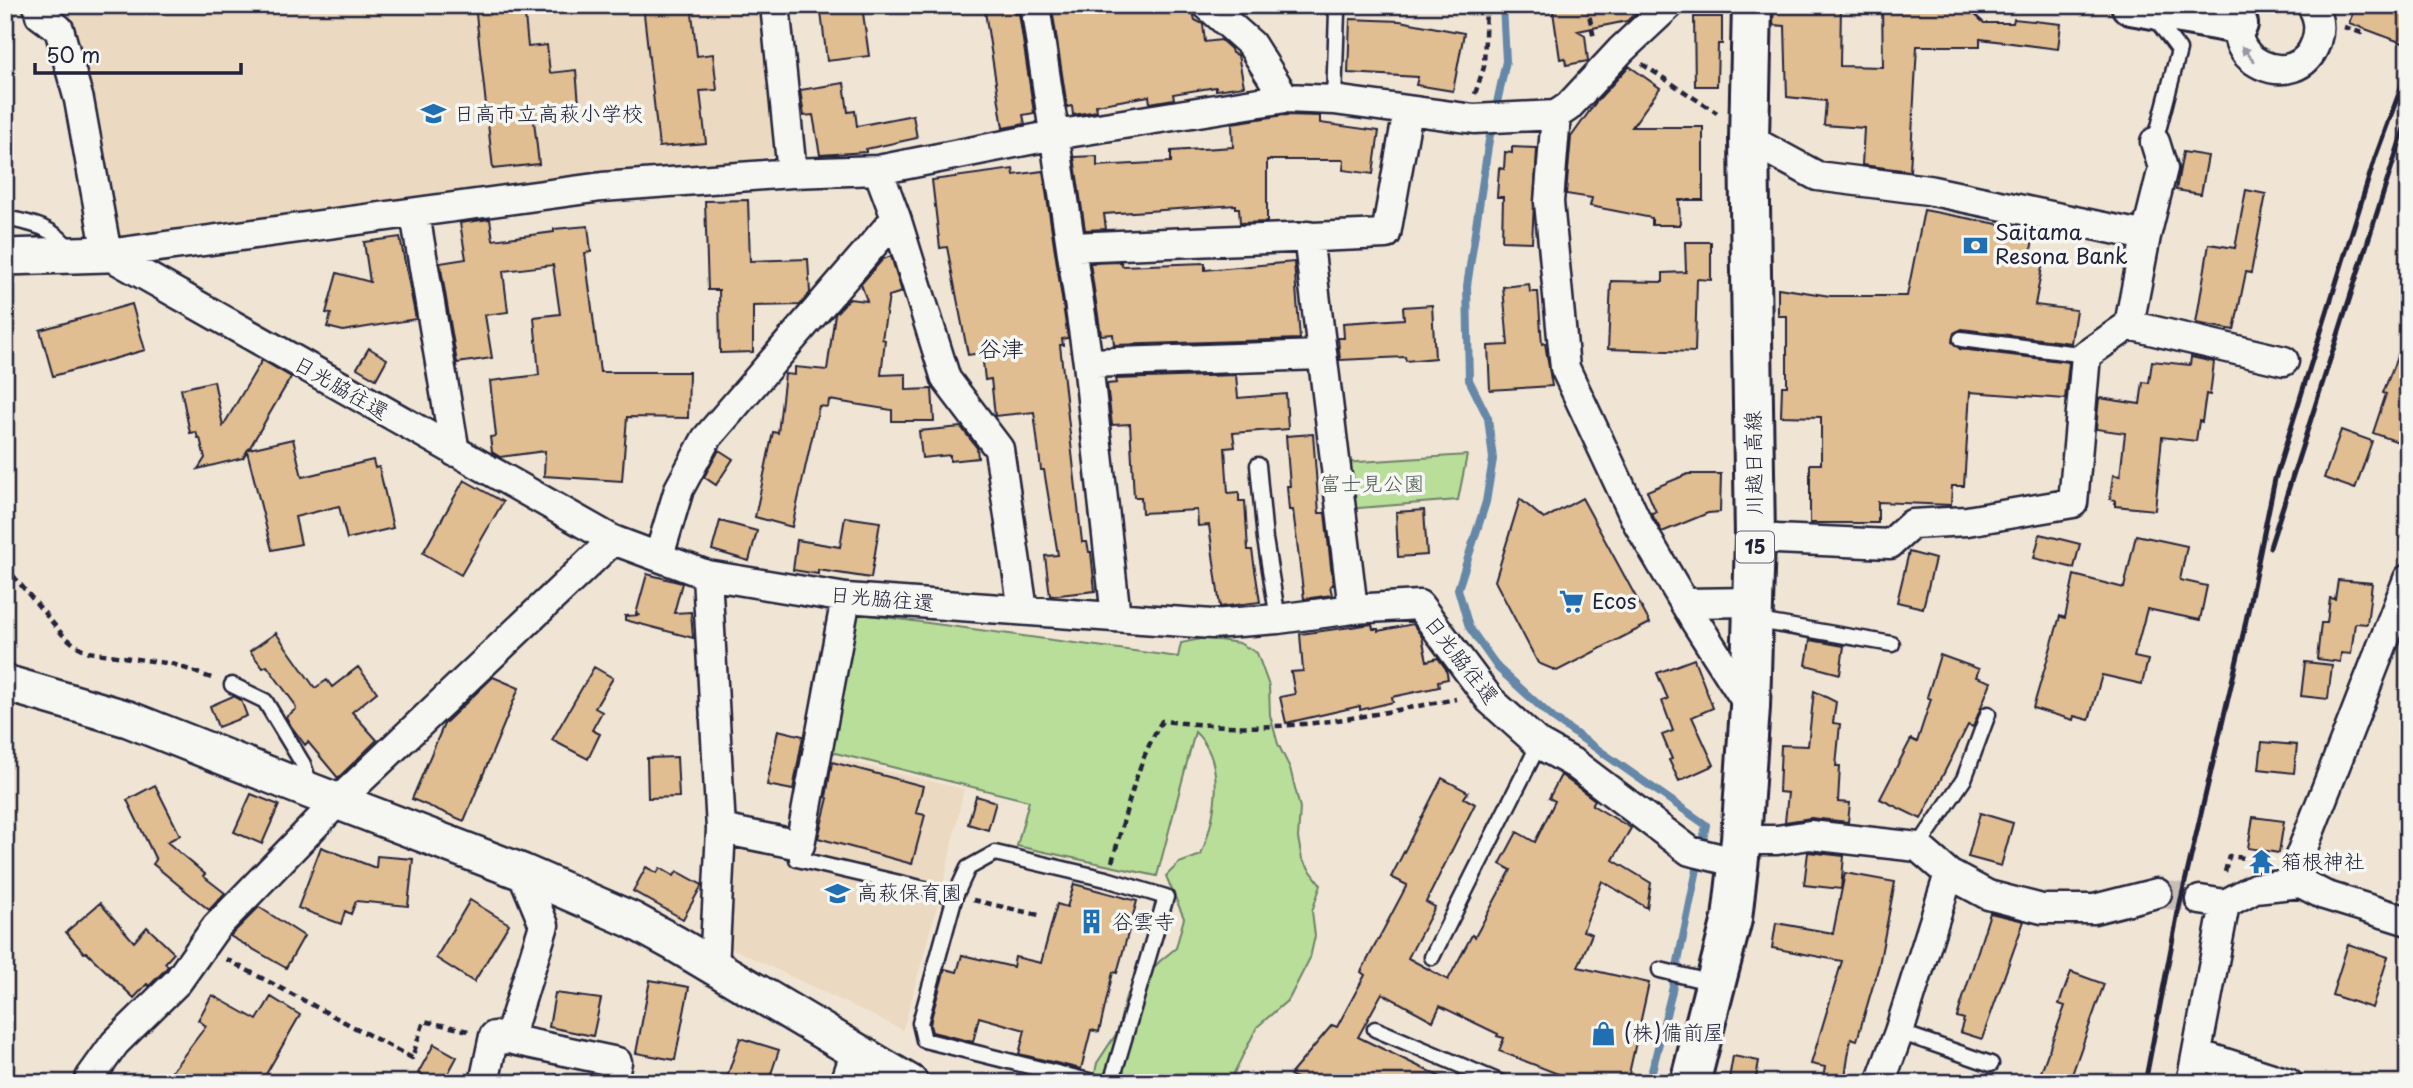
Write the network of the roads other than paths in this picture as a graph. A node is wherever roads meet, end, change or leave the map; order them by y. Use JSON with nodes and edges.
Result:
{"nodes":[{"id":1,"x":38,"y":5,"type":"edge"},
{"id":2,"x":775,"y":5,"type":"edge"},
{"id":3,"x":1035,"y":5,"type":"edge"},
{"id":4,"x":1207,"y":5,"type":"edge"},
{"id":5,"x":1329,"y":5,"type":"edge"},
{"id":6,"x":1669,"y":5,"type":"edge"},
{"id":7,"x":1752,"y":5,"type":"edge"},
{"id":8,"x":2145,"y":7,"type":"edge"},
{"id":9,"x":2326,"y":14,"type":"edge"},
{"id":10,"x":2242,"y":15,"type":"edge"},
{"id":11,"x":1285,"y":98,"type":"junction"},
{"id":12,"x":1334,"y":100,"type":"junction"},
{"id":13,"x":1408,"y":111,"type":"junction"},
{"id":14,"x":1556,"y":115,"type":"junction"},
{"id":15,"x":1055,"y":135,"type":"junction"},
{"id":16,"x":1749,"y":139,"type":"junction"},
{"id":17,"x":2155,"y":142,"type":"joint"},
{"id":18,"x":878,"y":170,"type":"junction"},
{"id":19,"x":792,"y":173,"type":"junction"},
{"id":20,"x":415,"y":214,"type":"junction"},
{"id":21,"x":5,"y":218,"type":"edge"},
{"id":22,"x":896,"y":218,"type":"junction"},
{"id":23,"x":1308,"y":236,"type":"junction"},
{"id":24,"x":2146,"y":236,"type":"junction"},
{"id":25,"x":1071,"y":247,"type":"junction"},
{"id":26,"x":90,"y":254,"type":"junction"},
{"id":27,"x":5,"y":257,"type":"edge"},
{"id":28,"x":2129,"y":326,"type":"junction"},
{"id":29,"x":1961,"y":339,"type":"dead end"},
{"id":30,"x":1321,"y":355,"type":"junction"},
{"id":31,"x":2086,"y":355,"type":"junction"},
{"id":32,"x":2284,"y":361,"type":"dead end"},
{"id":33,"x":1088,"y":362,"type":"junction"},
{"id":34,"x":456,"y":452,"type":"junction"},
{"id":35,"x":1258,"y":466,"type":"dead end"},
{"id":36,"x":1755,"y":538,"type":"junction"},
{"id":37,"x":613,"y":540,"type":"junction"},
{"id":38,"x":659,"y":556,"type":"junction"},
{"id":39,"x":706,"y":575,"type":"junction"},
{"id":40,"x":2408,"y":579,"type":"edge"},
{"id":41,"x":846,"y":598,"type":"junction"},
{"id":42,"x":1684,"y":603,"type":"junction"},
{"id":43,"x":1353,"y":609,"type":"junction"},
{"id":44,"x":1023,"y":610,"type":"junction"},
{"id":45,"x":1753,"y":613,"type":"junction"},
{"id":46,"x":1116,"y":617,"type":"junction"},
{"id":47,"x":1278,"y":619,"type":"junction"},
{"id":48,"x":1892,"y":644,"type":"dead end"},
{"id":49,"x":5,"y":683,"type":"edge"},
{"id":50,"x":232,"y":685,"type":"road end"},
{"id":51,"x":1750,"y":707,"type":"junction"},
{"id":52,"x":1988,"y":714,"type":"dead end"},
{"id":53,"x":1539,"y":744,"type":"junction"},
{"id":54,"x":325,"y":797,"type":"junction"},
{"id":55,"x":720,"y":829,"type":"junction"},
{"id":56,"x":800,"y":845,"type":"junction"},
{"id":57,"x":1918,"y":847,"type":"junction"},
{"id":58,"x":1721,"y":853,"type":"junction"},
{"id":59,"x":522,"y":872,"type":"junction"},
{"id":60,"x":1949,"y":874,"type":"junction"},
{"id":61,"x":2301,"y":883,"type":"junction"},
{"id":62,"x":2157,"y":893,"type":"tunnel mouth"},
{"id":63,"x":955,"y":896,"type":"junction"},
{"id":64,"x":2408,"y":921,"type":"edge"},
{"id":65,"x":1432,"y":957,"type":"dead end"},
{"id":66,"x":714,"y":968,"type":"junction"},
{"id":67,"x":1660,"y":970,"type":"dead end"},
{"id":68,"x":1707,"y":981,"type":"junction"},
{"id":69,"x":1375,"y":1029,"type":"dead end"},
{"id":70,"x":1899,"y":1032,"type":"junction"},
{"id":71,"x":502,"y":1037,"type":"junction"},
{"id":72,"x":2197,"y":1054,"type":"junction"},
{"id":73,"x":1991,"y":1064,"type":"dead end"},
{"id":74,"x":851,"y":1067,"type":"edge"},
{"id":75,"x":86,"y":1081,"type":"edge"},
{"id":76,"x":484,"y":1083,"type":"edge"},
{"id":77,"x":612,"y":1083,"type":"edge"},
{"id":78,"x":910,"y":1083,"type":"edge"},
{"id":79,"x":1097,"y":1083,"type":"edge"},
{"id":80,"x":1111,"y":1083,"type":"edge"},
{"id":81,"x":1502,"y":1083,"type":"edge"},
{"id":82,"x":1690,"y":1083,"type":"edge"},
{"id":83,"x":1880,"y":1083,"type":"edge"},
{"id":84,"x":2191,"y":1083,"type":"edge"},
{"id":85,"x":2288,"y":1083,"type":"edge"}],
"edges":[{"from":1,"to":26,"type":"street"},
{"from":2,"to":19,"type":"street"},
{"from":3,"to":15,"type":"street"},
{"from":4,"to":11,"type":"street"},
{"from":5,"to":12,"type":"lane"},
{"from":6,"to":14,"type":"street"},
{"from":7,"to":16,"type":"main road","name":"川越日高線","number":"15"},
{"from":8,"to":10,"type":"main road"},
{"from":8,"to":17,"type":"lane"},
{"from":9,"to":10,"type":"street","one_way":true},
{"from":11,"to":12,"type":"street"},
{"from":11,"to":15,"type":"street"},
{"from":12,"to":13,"type":"street"},
{"from":13,"to":14,"type":"street"},
{"from":13,"to":23,"type":"street"},
{"from":14,"to":42,"type":"street"},
{"from":15,"to":18,"type":"street"},
{"from":15,"to":25,"type":"street"},
{"from":16,"to":24,"type":"street"},
{"from":16,"to":36,"type":"main road","name":"川越日高線","number":"15"},
{"from":17,"to":24,"type":"street"},
{"from":18,"to":19,"type":"street"},
{"from":18,"to":22,"type":"street"},
{"from":19,"to":20,"type":"street"},
{"from":20,"to":26,"type":"street"},
{"from":20,"to":34,"type":"street"},
{"from":21,"to":26,"type":"lane"},
{"from":22,"to":38,"type":"street"},
{"from":22,"to":44,"type":"street"},
{"from":23,"to":25,"type":"street"},
{"from":23,"to":30,"type":"street"},
{"from":24,"to":28,"type":"street"},
{"from":25,"to":33,"type":"street"},
{"from":26,"to":27,"type":"street"},
{"from":26,"to":34,"type":"street","name":"日光脇往還"},
{"from":28,"to":31,"type":"street"},
{"from":28,"to":32,"type":"street"},
{"from":29,"to":31,"type":"lane"},
{"from":30,"to":33,"type":"street"},
{"from":30,"to":43,"type":"street"},
{"from":31,"to":36,"type":"street"},
{"from":33,"to":46,"type":"street"},
{"from":34,"to":37,"type":"street","name":"日光脇往還"},
{"from":35,"to":47,"type":"lane"},
{"from":36,"to":45,"type":"main road","name":"川越日高線","number":"15"},
{"from":37,"to":38,"type":"street","name":"日光脇往還"},
{"from":37,"to":54,"type":"street"},
{"from":38,"to":39,"type":"street","name":"日光脇往還"},
{"from":39,"to":41,"type":"street","name":"日光脇往還"},
{"from":39,"to":55,"type":"street"},
{"from":40,"to":61,"type":"street"},
{"from":41,"to":44,"type":"street","name":"日光脇往還"},
{"from":41,"to":56,"type":"street"},
{"from":42,"to":45,"type":"street"},
{"from":42,"to":51,"type":"street"},
{"from":43,"to":47,"type":"street","name":"日光脇往還"},
{"from":43,"to":53,"type":"street","name":"日光脇往還"},
{"from":44,"to":46,"type":"street","name":"日光脇往還"},
{"from":45,"to":48,"type":"lane"},
{"from":45,"to":51,"type":"main road","name":"川越日高線","number":"15"},
{"from":46,"to":47,"type":"street","name":"日光脇往還"},
{"from":49,"to":54,"type":"street"},
{"from":50,"to":54,"type":"lane"},
{"from":51,"to":58,"type":"main road","name":"川越日高線","number":"15"},
{"from":52,"to":57,"type":"lane"},
{"from":53,"to":58,"type":"street","name":"日光脇往還"},
{"from":53,"to":65,"type":"lane"},
{"from":54,"to":59,"type":"street"},
{"from":54,"to":75,"type":"street"},
{"from":55,"to":56,"type":"street"},
{"from":55,"to":66,"type":"street"},
{"from":56,"to":63,"type":"lane"},
{"from":57,"to":58,"type":"street"},
{"from":57,"to":60,"type":"street"},
{"from":58,"to":68,"type":"main road","name":"川越日高線","number":"15"},
{"from":59,"to":66,"type":"street"},
{"from":59,"to":71,"type":"street"},
{"from":60,"to":62,"type":"street"},
{"from":60,"to":70,"type":"street"},
{"from":61,"to":64,"type":"street"},
{"from":61,"to":72,"type":"street"},
{"from":63,"to":79,"type":"lane"},
{"from":63,"to":80,"type":"lane"},
{"from":66,"to":74,"type":"street"},
{"from":67,"to":68,"type":"lane"},
{"from":68,"to":82,"type":"main road","name":"川越日高線","number":"15"},
{"from":69,"to":81,"type":"lane"},
{"from":70,"to":73,"type":"lane"},
{"from":70,"to":83,"type":"street"},
{"from":71,"to":76,"type":"street"},
{"from":71,"to":77,"type":"street"},
{"from":72,"to":84,"type":"street"},
{"from":72,"to":85,"type":"street"},
{"from":74,"to":78,"type":"street"}]}
